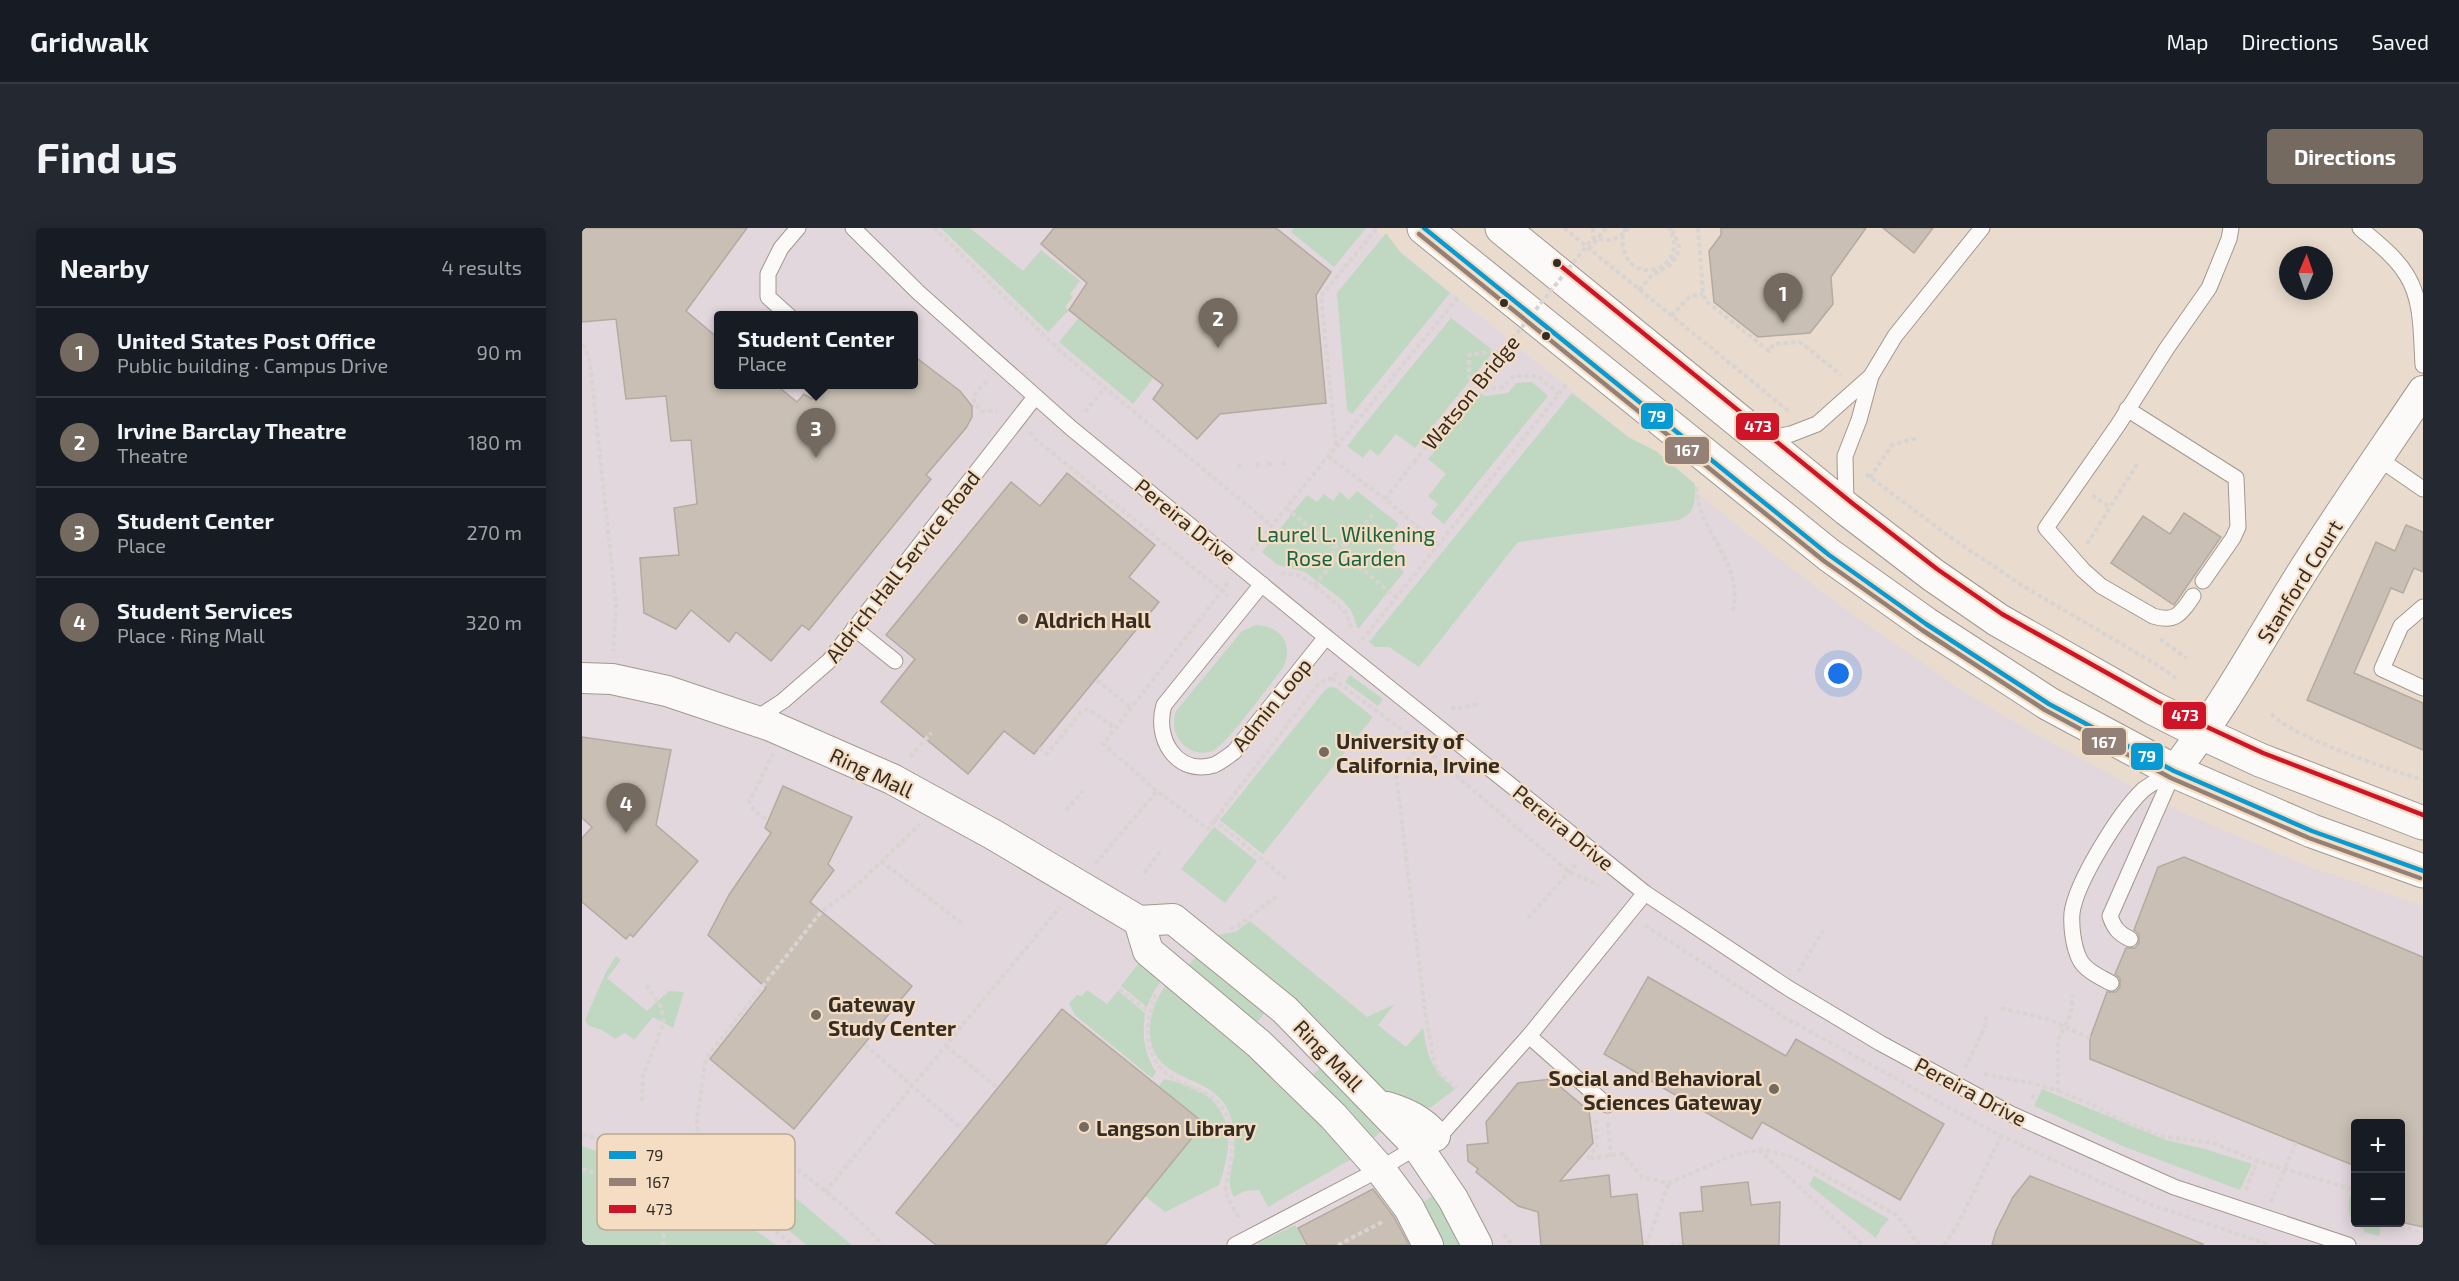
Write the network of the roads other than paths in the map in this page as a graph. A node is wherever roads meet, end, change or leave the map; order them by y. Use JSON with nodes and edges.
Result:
{"nodes":[{"id":1,"x":798,"y":228,"type":"edge"},
{"id":2,"x":853,"y":228,"type":"edge"},
{"id":3,"x":1424,"y":228,"type":"edge"},
{"id":4,"x":1502,"y":228,"type":"edge"},
{"id":5,"x":1982,"y":228,"type":"edge"},
{"id":6,"x":2231,"y":228,"type":"edge"},
{"id":7,"x":2360,"y":228,"type":"edge"},
{"id":8,"x":784,"y":311,"type":"edge"},
{"id":9,"x":2423,"y":364,"type":"edge"},
{"id":10,"x":1871,"y":376,"type":"junction"},
{"id":11,"x":2423,"y":391,"type":"edge"},
{"id":12,"x":1035,"y":397,"type":"junction"},
{"id":13,"x":2127,"y":409,"type":"junction"},
{"id":14,"x":1760,"y":439,"type":"junction"},
{"id":15,"x":2378,"y":458,"type":"junction"},
{"id":16,"x":2423,"y":489,"type":"edge"},
{"id":17,"x":1847,"y":509,"type":"junction"},
{"id":18,"x":2203,"y":581,"type":"dead end"},
{"id":19,"x":1262,"y":584,"type":"junction"},
{"id":20,"x":2193,"y":596,"type":"dead end"},
{"id":21,"x":2423,"y":607,"type":"edge"},
{"id":22,"x":854,"y":628,"type":"junction"},
{"id":23,"x":1326,"y":637,"type":"junction"},
{"id":24,"x":895,"y":661,"type":"dead end"},
{"id":25,"x":582,"y":678,"type":"edge"},
{"id":26,"x":2423,"y":688,"type":"edge"},
{"id":27,"x":754,"y":720,"type":"junction"},
{"id":28,"x":2204,"y":734,"type":"junction"},
{"id":29,"x":2174,"y":771,"type":"junction"},
{"id":30,"x":2423,"y":823,"type":"edge"},
{"id":31,"x":2423,"y":871,"type":"edge"},
{"id":32,"x":1645,"y":893,"type":"junction"},
{"id":33,"x":1139,"y":921,"type":"junction"},
{"id":34,"x":2130,"y":939,"type":"dead end"},
{"id":35,"x":2111,"y":983,"type":"dead end"},
{"id":36,"x":1529,"y":1036,"type":"junction"},
{"id":37,"x":1601,"y":1108,"type":"road end"},
{"id":38,"x":1426,"y":1141,"type":"junction"},
{"id":39,"x":1380,"y":1169,"type":"junction"},
{"id":40,"x":1235,"y":1245,"type":"edge"},
{"id":41,"x":1428,"y":1245,"type":"edge"},
{"id":42,"x":1478,"y":1245,"type":"edge"},
{"id":43,"x":2348,"y":1245,"type":"edge"}],
"edges":[{"from":1,"to":8,"type":"lane"},
{"from":2,"to":12,"type":"lane","name":"Pereira Drive"},
{"from":3,"to":29,"type":"main road"},
{"from":4,"to":14,"type":"main road"},
{"from":5,"to":10,"type":"lane"},
{"from":6,"to":13,"type":"lane"},
{"from":7,"to":9,"type":"lane"},
{"from":10,"to":14,"type":"lane"},
{"from":10,"to":17,"type":"lane"},
{"from":11,"to":15,"type":"street","name":"Stanford Court"},
{"from":12,"to":19,"type":"lane","name":"Pereira Drive"},
{"from":12,"to":22,"type":"lane","name":"Aldrich Hall Service Road"},
{"from":13,"to":18,"type":"lane"},
{"from":13,"to":20,"type":"lane"},
{"from":14,"to":17,"type":"main road"},
{"from":15,"to":16,"type":"lane"},
{"from":15,"to":28,"type":"street","name":"Stanford Court"},
{"from":17,"to":28,"type":"main road"},
{"from":19,"to":23,"type":"lane","name":"Pereira Drive"},
{"from":19,"to":23,"type":"lane","name":"Admin Loop"},
{"from":21,"to":26,"type":"lane"},
{"from":22,"to":24,"type":"lane"},
{"from":22,"to":27,"type":"lane","name":"Aldrich Hall Service Road"},
{"from":23,"to":32,"type":"lane","name":"Pereira Drive"},
{"from":25,"to":27,"type":"street","name":"Ring Mall"},
{"from":27,"to":33,"type":"street","name":"Ring Mall"},
{"from":28,"to":29,"type":"street","name":"Stanford Court"},
{"from":28,"to":30,"type":"main road"},
{"from":29,"to":31,"type":"main road"},
{"from":29,"to":34,"type":"lane"},
{"from":29,"to":35,"type":"lane"},
{"from":32,"to":36,"type":"lane"},
{"from":32,"to":43,"type":"lane","name":"Pereira Drive"},
{"from":33,"to":38,"type":"street","name":"Ring Mall"},
{"from":33,"to":39,"type":"street","name":"Ring Mall"},
{"from":36,"to":37,"type":"lane"},
{"from":36,"to":38,"type":"lane"},
{"from":38,"to":39,"type":"lane"},
{"from":38,"to":42,"type":"street","name":"Ring Mall"},
{"from":39,"to":40,"type":"lane"},
{"from":39,"to":41,"type":"street","name":"Ring Mall"}]}
